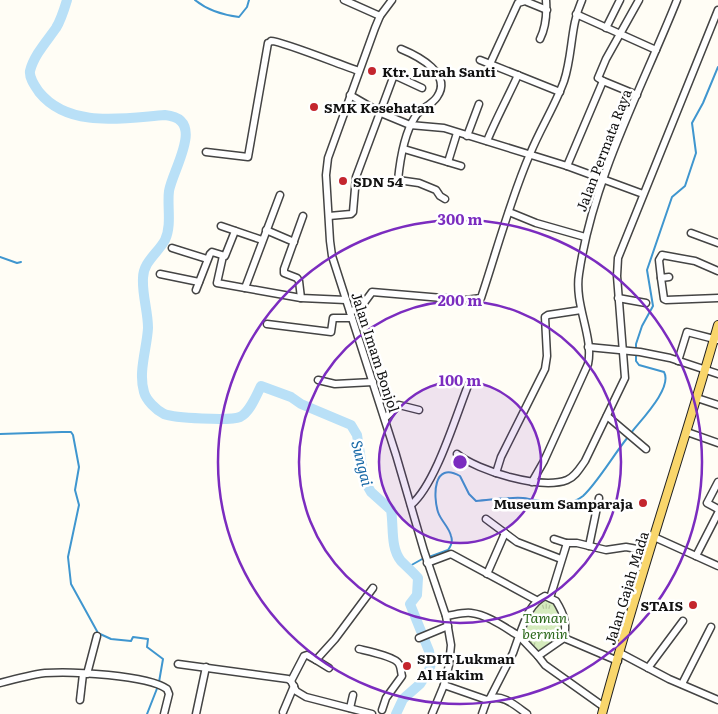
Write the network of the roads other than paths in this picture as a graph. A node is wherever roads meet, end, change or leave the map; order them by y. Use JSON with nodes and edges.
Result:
{"nodes":[{"id":1,"x":344,"y":0,"type":"edge"},
{"id":2,"x":392,"y":0,"type":"edge"},
{"id":3,"x":546,"y":0,"type":"edge"},
{"id":4,"x":582,"y":0,"type":"edge"},
{"id":5,"x":620,"y":0,"type":"edge"},
{"id":6,"x":639,"y":0,"type":"edge"},
{"id":7,"x":674,"y":1,"type":"edge"},
{"id":8,"x":547,"y":10,"type":"junction"},
{"id":9,"x":718,"y":10,"type":"edge"},
{"id":10,"x":576,"y":14,"type":"junction"},
{"id":11,"x":380,"y":16,"type":"junction"},
{"id":12,"x":606,"y":28,"type":"junction"},
{"id":13,"x":620,"y":34,"type":"junction"},
{"id":14,"x":540,"y":39,"type":"dead end"},
{"id":15,"x":401,"y":49,"type":"dead end"},
{"id":16,"x":656,"y":50,"type":"junction"},
{"id":17,"x":480,"y":60,"type":"dead end"},
{"id":18,"x":490,"y":64,"type":"junction"},
{"id":19,"x":359,"y":71,"type":"junction"},
{"id":20,"x":518,"y":75,"type":"junction"},
{"id":21,"x":603,"y":81,"type":"junction"},
{"id":22,"x":422,"y":88,"type":"dead end"},
{"id":23,"x":560,"y":92,"type":"junction"},
{"id":24,"x":350,"y":95,"type":"junction"},
{"id":25,"x":637,"y":95,"type":"junction"},
{"id":26,"x":479,"y":104,"type":"dead end"},
{"id":27,"x":381,"y":112,"type":"junction"},
{"id":28,"x":410,"y":125,"type":"junction"},
{"id":29,"x":456,"y":132,"type":"junction"},
{"id":30,"x":466,"y":136,"type":"junction"},
{"id":31,"x":487,"y":142,"type":"junction"},
{"id":32,"x":404,"y":149,"type":"junction"},
{"id":33,"x":206,"y":152,"type":"dead end"},
{"id":34,"x":530,"y":154,"type":"junction"},
{"id":35,"x":448,"y":162,"type":"junction"},
{"id":36,"x":461,"y":166,"type":"dead end"},
{"id":37,"x":567,"y":166,"type":"junction"},
{"id":38,"x":602,"y":179,"type":"junction"},
{"id":39,"x":643,"y":194,"type":"junction"},
{"id":40,"x":280,"y":195,"type":"dead end"},
{"id":41,"x":445,"y":199,"type":"dead end"},
{"id":42,"x":509,"y":212,"type":"junction"},
{"id":43,"x":303,"y":216,"type":"dead end"},
{"id":44,"x":329,"y":216,"type":"junction"},
{"id":45,"x":221,"y":226,"type":"dead end"},
{"id":46,"x":266,"y":230,"type":"junction"},
{"id":47,"x":235,"y":232,"type":"junction"},
{"id":48,"x":691,"y":233,"type":"dead end"},
{"id":49,"x":585,"y":237,"type":"junction"},
{"id":50,"x":262,"y":240,"type":"junction"},
{"id":51,"x":294,"y":242,"type":"junction"},
{"id":52,"x":718,"y":243,"type":"edge"},
{"id":53,"x":172,"y":248,"type":"dead end"},
{"id":54,"x":223,"y":256,"type":"junction"},
{"id":55,"x":207,"y":258,"type":"junction"},
{"id":56,"x":718,"y":271,"type":"edge"},
{"id":57,"x":160,"y":274,"type":"dead end"},
{"id":58,"x":669,"y":277,"type":"dead end"},
{"id":59,"x":661,"y":278,"type":"junction"},
{"id":60,"x":199,"y":282,"type":"junction"},
{"id":61,"x":245,"y":288,"type":"junction"},
{"id":62,"x":196,"y":290,"type":"dead end"},
{"id":63,"x":301,"y":298,"type":"junction"},
{"id":64,"x":618,"y":298,"type":"junction"},
{"id":65,"x":718,"y":298,"type":"edge"},
{"id":66,"x":346,"y":300,"type":"junction"},
{"id":67,"x":646,"y":303,"type":"dead end"},
{"id":68,"x":581,"y":310,"type":"junction"},
{"id":69,"x":351,"y":315,"type":"junction"},
{"id":70,"x":267,"y":324,"type":"dead end"},
{"id":71,"x":718,"y":325,"type":"edge"},
{"id":72,"x":716,"y":339,"type":"edge"},
{"id":73,"x":588,"y":347,"type":"junction"},
{"id":74,"x":622,"y":350,"type":"junction"},
{"id":75,"x":678,"y":360,"type":"junction"},
{"id":76,"x":705,"y":370,"type":"junction"},
{"id":77,"x":718,"y":374,"type":"edge"},
{"id":78,"x":318,"y":380,"type":"dead end"},
{"id":79,"x":373,"y":382,"type":"junction"},
{"id":80,"x":469,"y":383,"type":"dead end"},
{"id":81,"x":697,"y":398,"type":"junction"},
{"id":82,"x":718,"y":406,"type":"edge"},
{"id":83,"x":419,"y":410,"type":"dead end"},
{"id":84,"x":607,"y":416,"type":"junction"},
{"id":85,"x":385,"y":418,"type":"junction"},
{"id":86,"x":687,"y":432,"type":"junction"},
{"id":87,"x":718,"y":443,"type":"edge"},
{"id":88,"x":646,"y":449,"type":"dead end"},
{"id":89,"x":457,"y":454,"type":"dead end"},
{"id":90,"x":496,"y":472,"type":"junction"},
{"id":91,"x":532,"y":482,"type":"junction"},
{"id":92,"x":718,"y":482,"type":"edge"},
{"id":93,"x":599,"y":498,"type":"dead end"},
{"id":94,"x":411,"y":505,"type":"junction"},
{"id":95,"x":718,"y":509,"type":"edge"},
{"id":96,"x":718,"y":513,"type":"edge"},
{"id":97,"x":486,"y":519,"type":"dead end"},
{"id":98,"x":505,"y":533,"type":"junction"},
{"id":99,"x":654,"y":538,"type":"junction"},
{"id":100,"x":554,"y":539,"type":"dead end"},
{"id":101,"x":566,"y":543,"type":"junction"},
{"id":102,"x":589,"y":546,"type":"junction"},
{"id":103,"x":648,"y":552,"type":"junction"},
{"id":104,"x":696,"y":556,"type":"junction"},
{"id":105,"x":426,"y":559,"type":"junction"},
{"id":106,"x":562,"y":559,"type":"junction"},
{"id":107,"x":718,"y":566,"type":"edge"},
{"id":108,"x":487,"y":574,"type":"junction"},
{"id":109,"x":373,"y":588,"type":"dead end"},
{"id":110,"x":550,"y":598,"type":"junction"},
{"id":111,"x":536,"y":600,"type":"junction"},
{"id":112,"x":446,"y":616,"type":"junction"},
{"id":113,"x":683,"y":621,"type":"dead end"},
{"id":114,"x":448,"y":626,"type":"junction"},
{"id":115,"x":711,"y":627,"type":"dead end"},
{"id":116,"x":96,"y":636,"type":"dead end"},
{"id":117,"x":519,"y":636,"type":"junction"},
{"id":118,"x":419,"y":638,"type":"dead end"},
{"id":119,"x":564,"y":638,"type":"junction"},
{"id":120,"x":358,"y":649,"type":"dead end"},
{"id":121,"x":538,"y":656,"type":"junction"},
{"id":122,"x":619,"y":657,"type":"junction"},
{"id":123,"x":316,"y":660,"type":"junction"},
{"id":124,"x":178,"y":664,"type":"dead end"},
{"id":125,"x":206,"y":667,"type":"junction"},
{"id":126,"x":329,"y":668,"type":"dead end"},
{"id":127,"x":648,"y":668,"type":"junction"},
{"id":128,"x":85,"y":674,"type":"junction"},
{"id":129,"x":0,"y":683,"type":"edge"},
{"id":130,"x":292,"y":684,"type":"junction"},
{"id":131,"x":682,"y":684,"type":"junction"},
{"id":132,"x":444,"y":685,"type":"junction"},
{"id":133,"x":353,"y":695,"type":"dead end"},
{"id":134,"x":488,"y":699,"type":"junction"},
{"id":135,"x":80,"y":700,"type":"dead end"},
{"id":136,"x":718,"y":700,"type":"edge"},
{"id":137,"x":347,"y":710,"type":"edge"},
{"id":138,"x":603,"y":710,"type":"edge"},
{"id":139,"x":283,"y":712,"type":"dead end"},
{"id":140,"x":382,"y":713,"type":"edge"},
{"id":141,"x":164,"y":714,"type":"edge"},
{"id":142,"x":196,"y":714,"type":"edge"},
{"id":143,"x":372,"y":714,"type":"edge"},
{"id":144,"x":432,"y":714,"type":"edge"},
{"id":145,"x":482,"y":714,"type":"edge"},
{"id":146,"x":526,"y":714,"type":"edge"}],
"edges":[{"from":1,"to":11,"type":"street"},
{"from":2,"to":11,"type":"street","name":"Jalan Imam Bonjol"},
{"from":3,"to":8,"type":"street"},
{"from":4,"to":10,"type":"street"},
{"from":5,"to":12,"type":"street"},
{"from":6,"to":13,"type":"street"},
{"from":7,"to":16,"type":"street","name":"Jalan Permata Raya"},
{"from":8,"to":14,"type":"street"},
{"from":8,"to":18,"type":"street"},
{"from":9,"to":39,"type":"street"},
{"from":10,"to":12,"type":"street"},
{"from":10,"to":23,"type":"street"},
{"from":11,"to":19,"type":"street","name":"Jalan Imam Bonjol"},
{"from":12,"to":13,"type":"street"},
{"from":13,"to":16,"type":"street"},
{"from":13,"to":21,"type":"street"},
{"from":15,"to":28,"type":"street"},
{"from":16,"to":25,"type":"street","name":"Jalan Permata Raya"},
{"from":17,"to":18,"type":"street"},
{"from":18,"to":20,"type":"street"},
{"from":19,"to":24,"type":"street","name":"Jalan Imam Bonjol"},
{"from":19,"to":33,"type":"street"},
{"from":20,"to":23,"type":"street"},
{"from":20,"to":31,"type":"street"},
{"from":21,"to":25,"type":"street"},
{"from":21,"to":37,"type":"street"},
{"from":22,"to":27,"type":"street"},
{"from":23,"to":34,"type":"street"},
{"from":24,"to":27,"type":"street"},
{"from":24,"to":44,"type":"street","name":"Jalan Imam Bonjol"},
{"from":25,"to":38,"type":"street","name":"Jalan Permata Raya"},
{"from":26,"to":30,"type":"street"},
{"from":27,"to":28,"type":"street"},
{"from":27,"to":44,"type":"street"},
{"from":28,"to":29,"type":"street"},
{"from":28,"to":32,"type":"street"},
{"from":29,"to":30,"type":"street"},
{"from":29,"to":35,"type":"street"},
{"from":30,"to":31,"type":"street"},
{"from":31,"to":34,"type":"street"},
{"from":32,"to":35,"type":"street"},
{"from":32,"to":41,"type":"street"},
{"from":34,"to":37,"type":"street"},
{"from":34,"to":42,"type":"street"},
{"from":35,"to":36,"type":"street"},
{"from":37,"to":38,"type":"street"},
{"from":38,"to":39,"type":"street"},
{"from":38,"to":49,"type":"street","name":"Jalan Permata Raya"},
{"from":39,"to":64,"type":"street"},
{"from":40,"to":46,"type":"street"},
{"from":42,"to":49,"type":"street"},
{"from":42,"to":69,"type":"street"},
{"from":43,"to":51,"type":"street"},
{"from":44,"to":66,"type":"street","name":"Jalan Imam Bonjol"},
{"from":45,"to":47,"type":"street"},
{"from":46,"to":50,"type":"street"},
{"from":46,"to":51,"type":"street"},
{"from":47,"to":50,"type":"street"},
{"from":47,"to":54,"type":"street"},
{"from":48,"to":52,"type":"street"},
{"from":49,"to":68,"type":"street","name":"Jalan Permata Raya"},
{"from":50,"to":61,"type":"street"},
{"from":51,"to":63,"type":"street"},
{"from":53,"to":55,"type":"street"},
{"from":54,"to":55,"type":"street"},
{"from":54,"to":61,"type":"street"},
{"from":55,"to":60,"type":"street"},
{"from":56,"to":59,"type":"street"},
{"from":57,"to":60,"type":"street"},
{"from":58,"to":59,"type":"street"},
{"from":59,"to":65,"type":"street"},
{"from":60,"to":62,"type":"street"},
{"from":61,"to":63,"type":"street"},
{"from":63,"to":66,"type":"street"},
{"from":64,"to":67,"type":"street"},
{"from":64,"to":74,"type":"street"},
{"from":66,"to":69,"type":"street","name":"Jalan Imam Bonjol"},
{"from":68,"to":73,"type":"street","name":"Jalan Permata Raya"},
{"from":68,"to":90,"type":"street"},
{"from":69,"to":70,"type":"street"},
{"from":69,"to":79,"type":"street","name":"Jalan Imam Bonjol"},
{"from":71,"to":72,"type":"main road","name":"Jalan Gajah Mada"},
{"from":72,"to":75,"type":"street"},
{"from":72,"to":76,"type":"main road","name":"Jalan Gajah Mada"},
{"from":73,"to":74,"type":"street"},
{"from":73,"to":91,"type":"street","name":"Jalan Permata Raya"},
{"from":74,"to":75,"type":"street"},
{"from":74,"to":84,"type":"street"},
{"from":75,"to":76,"type":"street"},
{"from":76,"to":77,"type":"street"},
{"from":76,"to":81,"type":"main road","name":"Jalan Gajah Mada"},
{"from":78,"to":79,"type":"street"},
{"from":79,"to":85,"type":"street","name":"Jalan Imam Bonjol"},
{"from":80,"to":94,"type":"street"},
{"from":81,"to":82,"type":"street"},
{"from":81,"to":86,"type":"main road","name":"Jalan Gajah Mada"},
{"from":83,"to":85,"type":"street"},
{"from":84,"to":88,"type":"street"},
{"from":84,"to":91,"type":"street"},
{"from":85,"to":94,"type":"street","name":"Jalan Imam Bonjol"},
{"from":86,"to":87,"type":"street"},
{"from":86,"to":99,"type":"main road","name":"Jalan Gajah Mada"},
{"from":89,"to":90,"type":"street"},
{"from":90,"to":91,"type":"street"},
{"from":92,"to":95,"type":"street"},
{"from":93,"to":102,"type":"street"},
{"from":94,"to":105,"type":"street","name":"Jalan Imam Bonjol"},
{"from":96,"to":104,"type":"street"},
{"from":97,"to":98,"type":"street"},
{"from":98,"to":106,"type":"street"},
{"from":98,"to":108,"type":"street"},
{"from":99,"to":103,"type":"main road","name":"Jalan Gajah Mada"},
{"from":99,"to":104,"type":"street"},
{"from":100,"to":101,"type":"street"},
{"from":101,"to":102,"type":"street"},
{"from":101,"to":106,"type":"street"},
{"from":102,"to":103,"type":"street"},
{"from":103,"to":122,"type":"main road","name":"Jalan Gajah Mada"},
{"from":104,"to":107,"type":"street"},
{"from":105,"to":108,"type":"street"},
{"from":105,"to":112,"type":"street","name":"Jalan Imam Bonjol"},
{"from":106,"to":110,"type":"street"},
{"from":108,"to":111,"type":"street"},
{"from":109,"to":123,"type":"street"},
{"from":110,"to":111,"type":"street"},
{"from":110,"to":119,"type":"street"},
{"from":111,"to":117,"type":"street"},
{"from":112,"to":114,"type":"street","name":"Jalan Imam Bonjol"},
{"from":112,"to":117,"type":"street"},
{"from":113,"to":127,"type":"street"},
{"from":114,"to":118,"type":"street"},
{"from":114,"to":132,"type":"street","name":"Jalan Imam Bonjol"},
{"from":115,"to":131,"type":"street"},
{"from":116,"to":128,"type":"street"},
{"from":117,"to":121,"type":"street"},
{"from":117,"to":134,"type":"street"},
{"from":119,"to":121,"type":"street"},
{"from":119,"to":122,"type":"street"},
{"from":120,"to":140,"type":"street"},
{"from":121,"to":138,"type":"street"},
{"from":122,"to":127,"type":"street"},
{"from":122,"to":138,"type":"main road","name":"Jalan Gajah Mada"},
{"from":123,"to":126,"type":"street"},
{"from":123,"to":130,"type":"street"},
{"from":124,"to":125,"type":"street"},
{"from":125,"to":130,"type":"street"},
{"from":125,"to":142,"type":"street"},
{"from":127,"to":131,"type":"street"},
{"from":128,"to":129,"type":"street"},
{"from":128,"to":135,"type":"street"},
{"from":128,"to":141,"type":"street"},
{"from":130,"to":137,"type":"street"},
{"from":130,"to":139,"type":"street"},
{"from":131,"to":136,"type":"street"},
{"from":132,"to":134,"type":"street"},
{"from":132,"to":144,"type":"street","name":"Jalan Imam Bonjol"},
{"from":133,"to":137,"type":"street"},
{"from":134,"to":145,"type":"street"},
{"from":134,"to":146,"type":"street"},
{"from":137,"to":143,"type":"street"}]}
